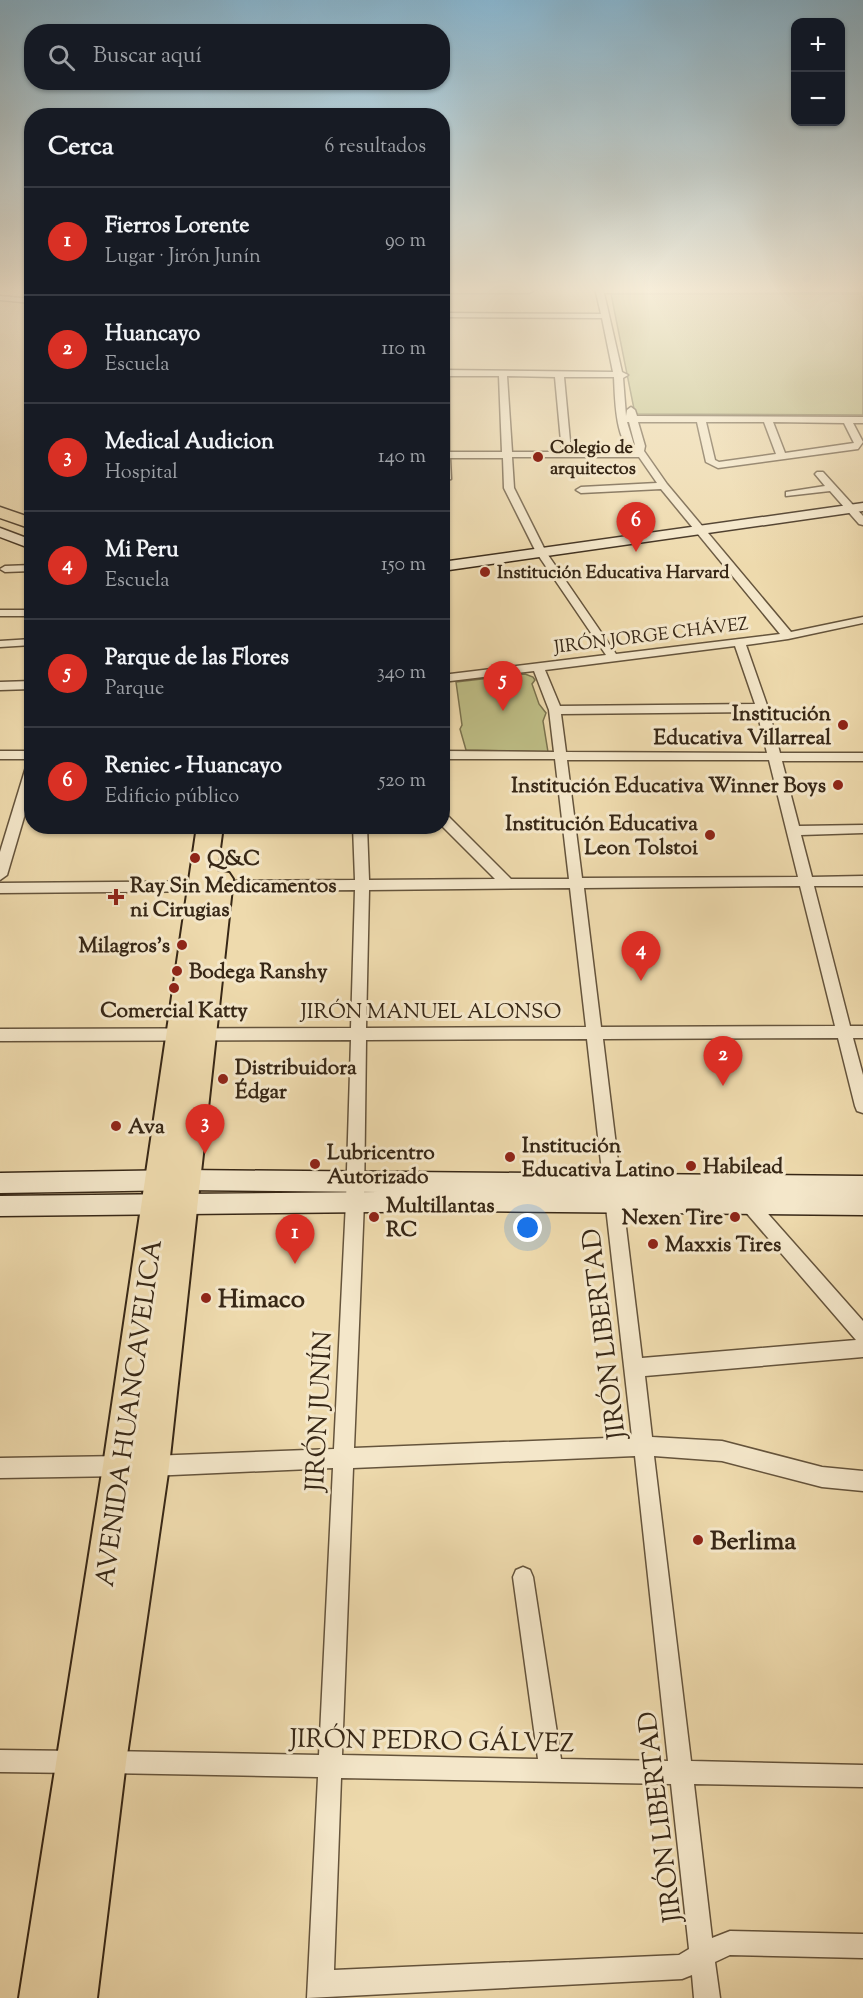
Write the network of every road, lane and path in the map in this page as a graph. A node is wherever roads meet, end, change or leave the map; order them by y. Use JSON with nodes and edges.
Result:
{"nodes":[{"id":1,"x":503,"y":381,"type":"edge"},
{"id":2,"x":560,"y":381,"type":"edge"},
{"id":3,"x":622,"y":381,"type":"edge"},
{"id":4,"x":628,"y":419,"type":"junction"},
{"id":5,"x":701,"y":420,"type":"junction"},
{"id":6,"x":768,"y":420,"type":"junction"},
{"id":7,"x":847,"y":420,"type":"junction"},
{"id":8,"x":863,"y":420,"type":"edge"},
{"id":9,"x":640,"y":452,"type":"junction"},
{"id":10,"x":450,"y":455,"type":"edge"},
{"id":11,"x":506,"y":455,"type":"junction"},
{"id":12,"x":567,"y":455,"type":"junction"},
{"id":13,"x":782,"y":457,"type":"junction"},
{"id":14,"x":820,"y":474,"type":"dead end"},
{"id":15,"x":664,"y":486,"type":"junction"},
{"id":16,"x":832,"y":488,"type":"junction"},
{"id":17,"x":581,"y":490,"type":"dead end"},
{"id":18,"x":789,"y":494,"type":"dead end"},
{"id":19,"x":857,"y":508,"type":"edge"},
{"id":20,"x":0,"y":512,"type":"edge"},
{"id":21,"x":24,"y":521,"type":"edge"},
{"id":22,"x":863,"y":522,"type":"edge"},
{"id":23,"x":0,"y":525,"type":"edge"},
{"id":24,"x":701,"y":530,"type":"junction"},
{"id":25,"x":0,"y":532,"type":"edge"},
{"id":26,"x":24,"y":534,"type":"edge"},
{"id":27,"x":24,"y":542,"type":"edge"},
{"id":28,"x":541,"y":552,"type":"junction"},
{"id":29,"x":450,"y":566,"type":"edge"},
{"id":30,"x":24,"y":568,"type":"edge"},
{"id":31,"x":5,"y":569,"type":"dead end"},
{"id":32,"x":0,"y":613,"type":"edge"},
{"id":33,"x":24,"y":613,"type":"edge"},
{"id":34,"x":863,"y":620,"type":"edge"},
{"id":35,"x":788,"y":636,"type":"junction"},
{"id":36,"x":24,"y":642,"type":"edge"},
{"id":37,"x":739,"y":642,"type":"junction"},
{"id":38,"x":0,"y":644,"type":"edge"},
{"id":39,"x":614,"y":659,"type":"junction"},
{"id":40,"x":538,"y":668,"type":"junction"},
{"id":41,"x":450,"y":679,"type":"edge"},
{"id":42,"x":24,"y":684,"type":"edge"},
{"id":43,"x":0,"y":686,"type":"edge"},
{"id":44,"x":762,"y":708,"type":"junction"},
{"id":45,"x":555,"y":710,"type":"junction"},
{"id":46,"x":0,"y":755,"type":"edge"},
{"id":47,"x":24,"y":755,"type":"edge"},
{"id":48,"x":450,"y":755,"type":"edge"},
{"id":49,"x":560,"y":756,"type":"junction"},
{"id":50,"x":774,"y":756,"type":"junction"},
{"id":51,"x":863,"y":756,"type":"edge"},
{"id":52,"x":24,"y":794,"type":"edge"},
{"id":53,"x":450,"y":826,"type":"edge"},
{"id":54,"x":863,"y":829,"type":"edge"},
{"id":55,"x":793,"y":831,"type":"junction"},
{"id":56,"x":210,"y":834,"type":"edge"},
{"id":57,"x":225,"y":834,"type":"edge"},
{"id":58,"x":360,"y":834,"type":"edge"},
{"id":59,"x":0,"y":875,"type":"edge"},
{"id":60,"x":806,"y":881,"type":"junction"},
{"id":61,"x":863,"y":881,"type":"edge"},
{"id":62,"x":576,"y":883,"type":"junction"},
{"id":63,"x":508,"y":884,"type":"junction"},
{"id":64,"x":362,"y":885,"type":"junction"},
{"id":65,"x":210,"y":886,"type":"junction"},
{"id":66,"x":0,"y":888,"type":"edge"},
{"id":67,"x":358,"y":1032,"type":"junction"},
{"id":68,"x":594,"y":1032,"type":"junction"},
{"id":69,"x":844,"y":1032,"type":"junction"},
{"id":70,"x":863,"y":1032,"type":"edge"},
{"id":71,"x":191,"y":1033,"type":"junction"},
{"id":72,"x":0,"y":1035,"type":"edge"},
{"id":73,"x":863,"y":1106,"type":"edge"},
{"id":74,"x":0,"y":1183,"type":"edge"},
{"id":75,"x":863,"y":1186,"type":"edge"},
{"id":76,"x":171,"y":1192,"type":"junction"},
{"id":77,"x":355,"y":1192,"type":"junction"},
{"id":78,"x":614,"y":1193,"type":"junction"},
{"id":79,"x":749,"y":1204,"type":"junction"},
{"id":80,"x":863,"y":1205,"type":"edge"},
{"id":81,"x":0,"y":1206,"type":"edge"},
{"id":82,"x":863,"y":1334,"type":"edge"},
{"id":83,"x":863,"y":1348,"type":"edge"},
{"id":84,"x":634,"y":1368,"type":"junction"},
{"id":85,"x":643,"y":1446,"type":"junction"},
{"id":86,"x":343,"y":1458,"type":"junction"},
{"id":87,"x":136,"y":1466,"type":"junction"},
{"id":88,"x":0,"y":1468,"type":"edge"},
{"id":89,"x":863,"y":1481,"type":"edge"},
{"id":90,"x":523,"y":1577,"type":"dead end"},
{"id":91,"x":0,"y":1761,"type":"edge"},
{"id":92,"x":90,"y":1762,"type":"junction"},
{"id":93,"x":330,"y":1767,"type":"junction"},
{"id":94,"x":551,"y":1770,"type":"junction"},
{"id":95,"x":681,"y":1773,"type":"junction"},
{"id":96,"x":863,"y":1776,"type":"edge"},
{"id":97,"x":863,"y":1946,"type":"edge"},
{"id":98,"x":702,"y":1955,"type":"junction"},
{"id":99,"x":320,"y":1991,"type":"edge"},
{"id":100,"x":43,"y":1998,"type":"edge"},
{"id":101,"x":73,"y":1998,"type":"edge"},
{"id":102,"x":707,"y":1998,"type":"edge"}],
"edges":[{"from":1,"to":11,"type":"street"},
{"from":2,"to":12,"type":"street"},
{"from":3,"to":4,"type":"street"},
{"from":4,"to":5,"type":"street"},
{"from":4,"to":9,"type":"street"},
{"from":5,"to":6,"type":"street"},
{"from":5,"to":13,"type":"street"},
{"from":6,"to":7,"type":"street"},
{"from":6,"to":13,"type":"street"},
{"from":7,"to":8,"type":"street"},
{"from":7,"to":13,"type":"street"},
{"from":9,"to":12,"type":"street"},
{"from":9,"to":15,"type":"street"},
{"from":10,"to":11,"type":"street"},
{"from":11,"to":12,"type":"street"},
{"from":11,"to":28,"type":"street"},
{"from":14,"to":16,"type":"street"},
{"from":15,"to":17,"type":"street"},
{"from":15,"to":24,"type":"street"},
{"from":16,"to":18,"type":"street"},
{"from":16,"to":19,"type":"street"},
{"from":19,"to":22,"type":"street"},
{"from":19,"to":24,"type":"street"},
{"from":20,"to":21,"type":"main road"},
{"from":23,"to":26,"type":"main road"},
{"from":24,"to":28,"type":"street"},
{"from":24,"to":35,"type":"street"},
{"from":25,"to":27,"type":"street"},
{"from":28,"to":29,"type":"street"},
{"from":28,"to":39,"type":"street"},
{"from":30,"to":31,"type":"street"},
{"from":32,"to":33,"type":"street"},
{"from":34,"to":35,"type":"street","name":"JIRÓN JORGE CHÁVEZ"},
{"from":35,"to":37,"type":"street","name":"JIRÓN JORGE CHÁVEZ"},
{"from":36,"to":38,"type":"street"},
{"from":37,"to":39,"type":"street","name":"JIRÓN JORGE CHÁVEZ"},
{"from":37,"to":44,"type":"street"},
{"from":39,"to":40,"type":"street","name":"JIRÓN JORGE CHÁVEZ"},
{"from":40,"to":41,"type":"street","name":"JIRÓN JORGE CHÁVEZ"},
{"from":40,"to":45,"type":"street","name":"JIRÓN LIBERTAD"},
{"from":42,"to":43,"type":"street"},
{"from":44,"to":45,"type":"street"},
{"from":44,"to":50,"type":"street"},
{"from":45,"to":49,"type":"street","name":"JIRÓN LIBERTAD"},
{"from":46,"to":47,"type":"street"},
{"from":48,"to":49,"type":"street"},
{"from":49,"to":50,"type":"street"},
{"from":49,"to":62,"type":"street","name":"JIRÓN LIBERTAD"},
{"from":50,"to":51,"type":"street"},
{"from":50,"to":55,"type":"street"},
{"from":52,"to":59,"type":"street"},
{"from":53,"to":63,"type":"street"},
{"from":54,"to":55,"type":"street"},
{"from":55,"to":60,"type":"street"},
{"from":56,"to":65,"type":"highway","name":"AVENIDA HUANCAVELICA"},
{"from":57,"to":65,"type":"highway","name":"AVENIDA HUANCAVELICA"},
{"from":58,"to":64,"type":"street","name":"JIRÓN JUNÍN"},
{"from":60,"to":61,"type":"street"},
{"from":60,"to":62,"type":"street"},
{"from":60,"to":69,"type":"street"},
{"from":62,"to":63,"type":"street"},
{"from":62,"to":68,"type":"street","name":"JIRÓN LIBERTAD"},
{"from":63,"to":64,"type":"street"},
{"from":64,"to":65,"type":"street"},
{"from":64,"to":67,"type":"street","name":"JIRÓN JUNÍN"},
{"from":65,"to":66,"type":"street"},
{"from":65,"to":71,"type":"highway","name":"AVENIDA HUANCAVELICA"},
{"from":67,"to":68,"type":"street","name":"JIRÓN MANUEL ALONSO"},
{"from":67,"to":71,"type":"street","name":"JIRÓN MANUEL ALONSO"},
{"from":67,"to":77,"type":"street","name":"JIRÓN JUNÍN"},
{"from":68,"to":69,"type":"street","name":"JIRÓN MANUEL ALONSO"},
{"from":68,"to":78,"type":"street","name":"JIRÓN LIBERTAD"},
{"from":69,"to":70,"type":"street","name":"JIRÓN MANUEL ALONSO"},
{"from":69,"to":73,"type":"street"},
{"from":71,"to":72,"type":"street","name":"JIRÓN MANUEL ALONSO"},
{"from":71,"to":76,"type":"highway","name":"AVENIDA HUANCAVELICA"},
{"from":74,"to":76,"type":"street"},
{"from":75,"to":78,"type":"street"},
{"from":76,"to":77,"type":"street"},
{"from":76,"to":81,"type":"street"},
{"from":76,"to":87,"type":"highway","name":"AVENIDA HUANCAVELICA"},
{"from":77,"to":78,"type":"street"},
{"from":77,"to":86,"type":"street","name":"JIRÓN JUNÍN"},
{"from":78,"to":79,"type":"street"},
{"from":78,"to":84,"type":"street","name":"JIRÓN LIBERTAD"},
{"from":79,"to":80,"type":"street"},
{"from":79,"to":82,"type":"street"},
{"from":83,"to":84,"type":"street"},
{"from":84,"to":85,"type":"street","name":"JIRÓN LIBERTAD"},
{"from":85,"to":86,"type":"street"},
{"from":85,"to":89,"type":"street"},
{"from":85,"to":95,"type":"street","name":"JIRÓN LIBERTAD"},
{"from":86,"to":87,"type":"street"},
{"from":86,"to":93,"type":"street","name":"JIRÓN JUNÍN"},
{"from":87,"to":88,"type":"street"},
{"from":87,"to":92,"type":"highway","name":"AVENIDA HUANCAVELICA"},
{"from":90,"to":94,"type":"street"},
{"from":91,"to":92,"type":"street","name":"JIRÓN PEDRO GÁLVEZ"},
{"from":92,"to":93,"type":"street","name":"JIRÓN PEDRO GÁLVEZ"},
{"from":92,"to":100,"type":"highway","name":"AVENIDA HUANCAVELICA"},
{"from":92,"to":101,"type":"highway","name":"AVENIDA HUANCAVELICA"},
{"from":93,"to":94,"type":"street","name":"JIRÓN PEDRO GÁLVEZ"},
{"from":93,"to":99,"type":"street","name":"JIRÓN JUNÍN"},
{"from":94,"to":95,"type":"street","name":"JIRÓN PEDRO GÁLVEZ"},
{"from":95,"to":96,"type":"street","name":"JIRÓN PEDRO GÁLVEZ"},
{"from":95,"to":98,"type":"street","name":"JIRÓN LIBERTAD"},
{"from":97,"to":98,"type":"street"},
{"from":98,"to":99,"type":"street"},
{"from":98,"to":102,"type":"street","name":"JIRÓN LIBERTAD"}]}
